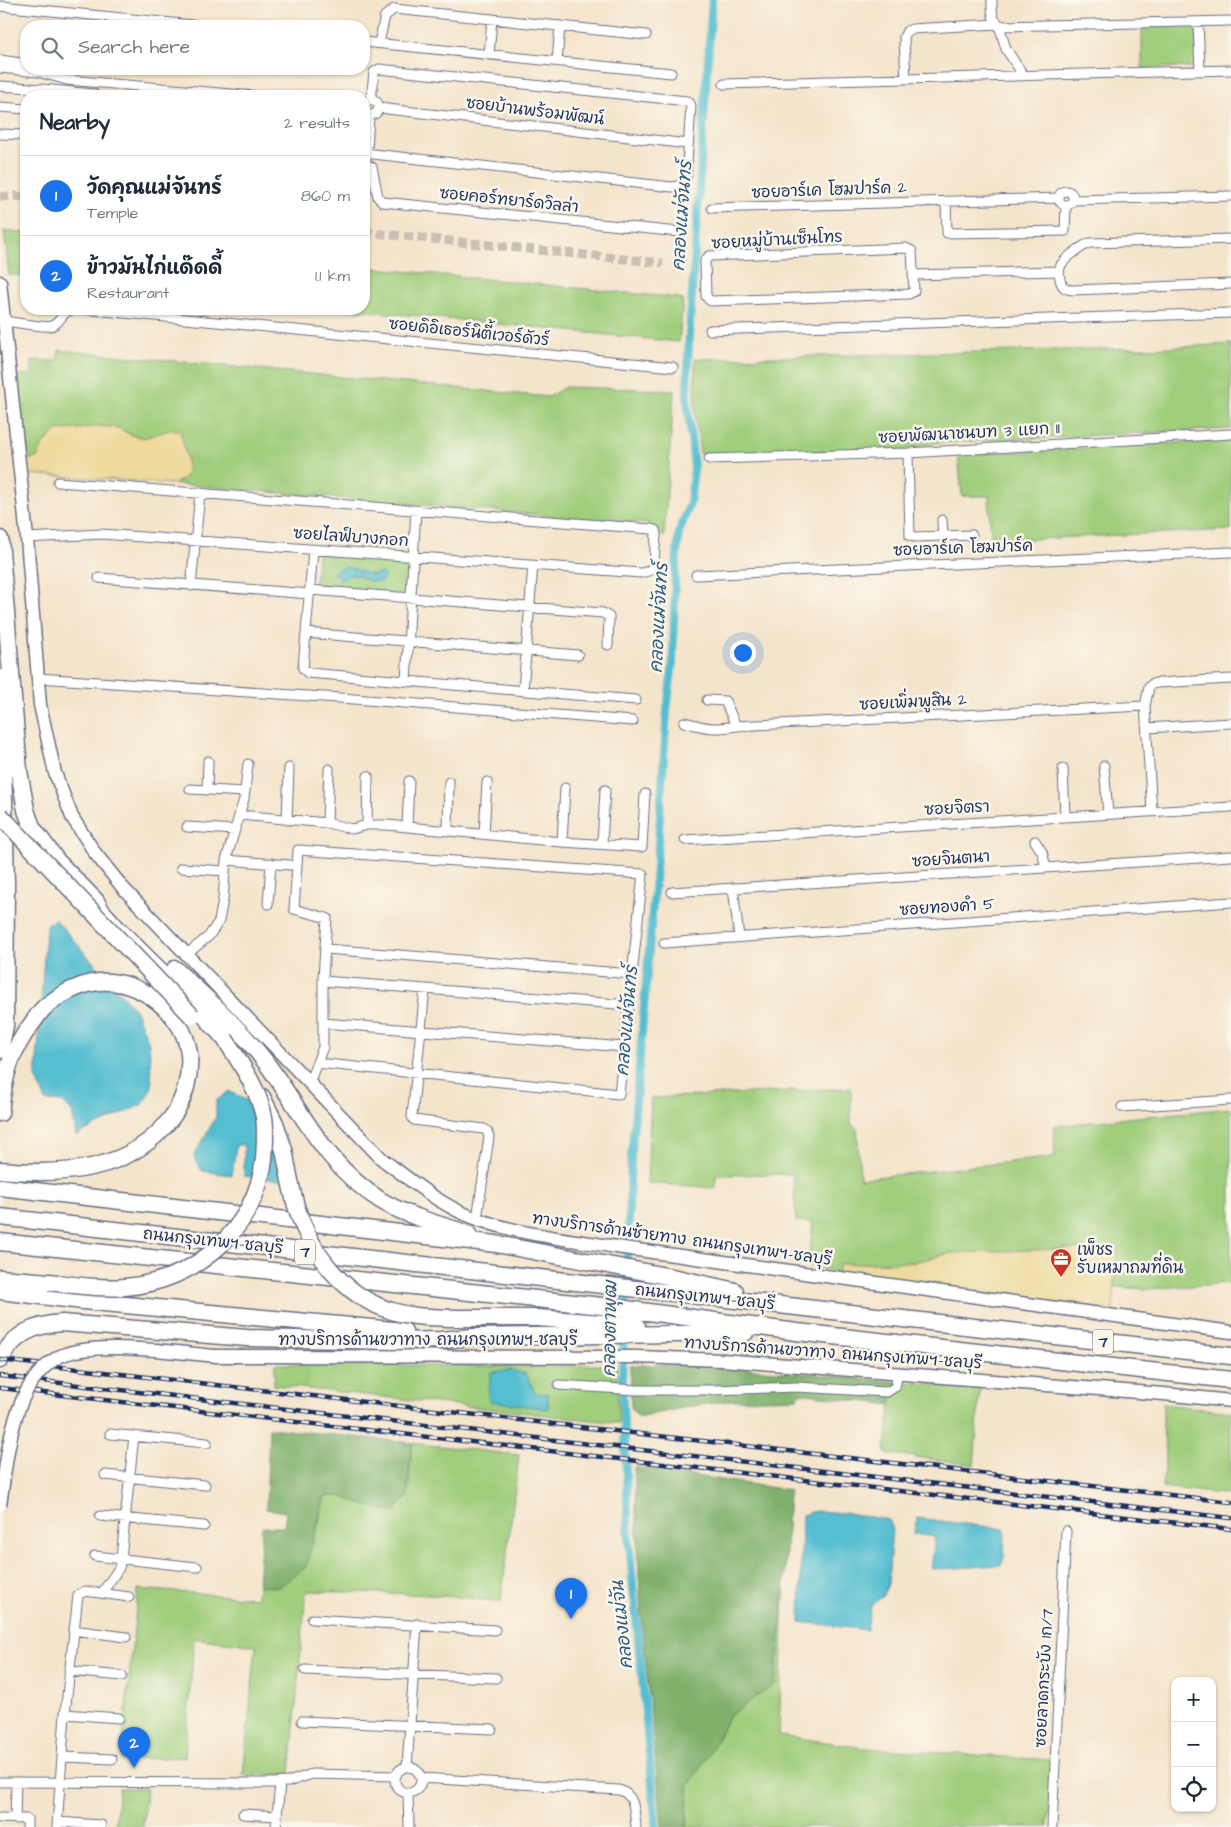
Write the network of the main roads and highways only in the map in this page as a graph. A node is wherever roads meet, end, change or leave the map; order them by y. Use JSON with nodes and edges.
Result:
{"nodes":[{"id":1,"x":0,"y":282,"type":"edge"},
{"id":2,"x":0,"y":539,"type":"edge"},
{"id":3,"x":5,"y":604,"type":"junction"},
{"id":4,"x":0,"y":815,"type":"edge"},
{"id":5,"x":96,"y":901,"type":"junction"},
{"id":6,"x":0,"y":1050,"type":"edge"},
{"id":7,"x":0,"y":1112,"type":"edge"},
{"id":8,"x":0,"y":1170,"type":"edge"},
{"id":9,"x":0,"y":1186,"type":"edge"},
{"id":10,"x":0,"y":1217,"type":"edge"},
{"id":11,"x":0,"y":1242,"type":"edge"},
{"id":12,"x":496,"y":1244,"type":"junction"},
{"id":13,"x":0,"y":1278,"type":"edge"},
{"id":14,"x":0,"y":1291,"type":"edge"},
{"id":15,"x":806,"y":1308,"type":"junction"},
{"id":16,"x":639,"y":1324,"type":"junction"},
{"id":17,"x":608,"y":1330,"type":"junction"},
{"id":18,"x":797,"y":1332,"type":"junction"},
{"id":19,"x":1231,"y":1332,"type":"edge"},
{"id":20,"x":473,"y":1337,"type":"junction"},
{"id":21,"x":1231,"y":1356,"type":"edge"},
{"id":22,"x":0,"y":1360,"type":"edge"},
{"id":23,"x":1231,"y":1380,"type":"edge"},
{"id":24,"x":1231,"y":1401,"type":"edge"},
{"id":25,"x":0,"y":1505,"type":"edge"}],
"edges":[{"from":1,"to":19,"type":"main road","name":"ทางบริการด้านซ้ายทาง ถนนกรุงเทพฯ-ชลบุรี"},
{"from":2,"to":3,"type":"highway"},
{"from":3,"to":5,"type":"highway"},
{"from":3,"to":6,"type":"highway"},
{"from":4,"to":17,"type":"highway","bridge":true},
{"from":5,"to":12,"type":"highway"},
{"from":5,"to":13,"type":"highway","bridge":true},
{"from":7,"to":8,"type":"highway"},
{"from":9,"to":12,"type":"highway"},
{"from":10,"to":15,"type":"highway","name":"ถนนกรุงเทพฯ-ชลบุรี","number":"7"},
{"from":11,"to":16,"type":"highway","name":"ถนนกรุงเทพฯ-ชลบุรี","number":"7"},
{"from":12,"to":15,"type":"highway"},
{"from":14,"to":20,"type":"highway"},
{"from":15,"to":21,"type":"highway","name":"ถนนกรุงเทพฯ-ชลบุรี","number":"7"},
{"from":16,"to":17,"type":"highway"},
{"from":16,"to":18,"type":"highway","name":"ถนนกรุงเทพฯ-ชลบุรี","number":"7"},
{"from":16,"to":18,"type":"highway"},
{"from":17,"to":20,"type":"highway"},
{"from":18,"to":23,"type":"highway","name":"ถนนกรุงเทพฯ-ชลบุรี","number":"7"},
{"from":20,"to":22,"type":"highway"},
{"from":24,"to":25,"type":"main road","name":"ทางบริการด้านขวาทาง ถนนกรุงเทพฯ-ชลบุรี","bridge":true}]}
